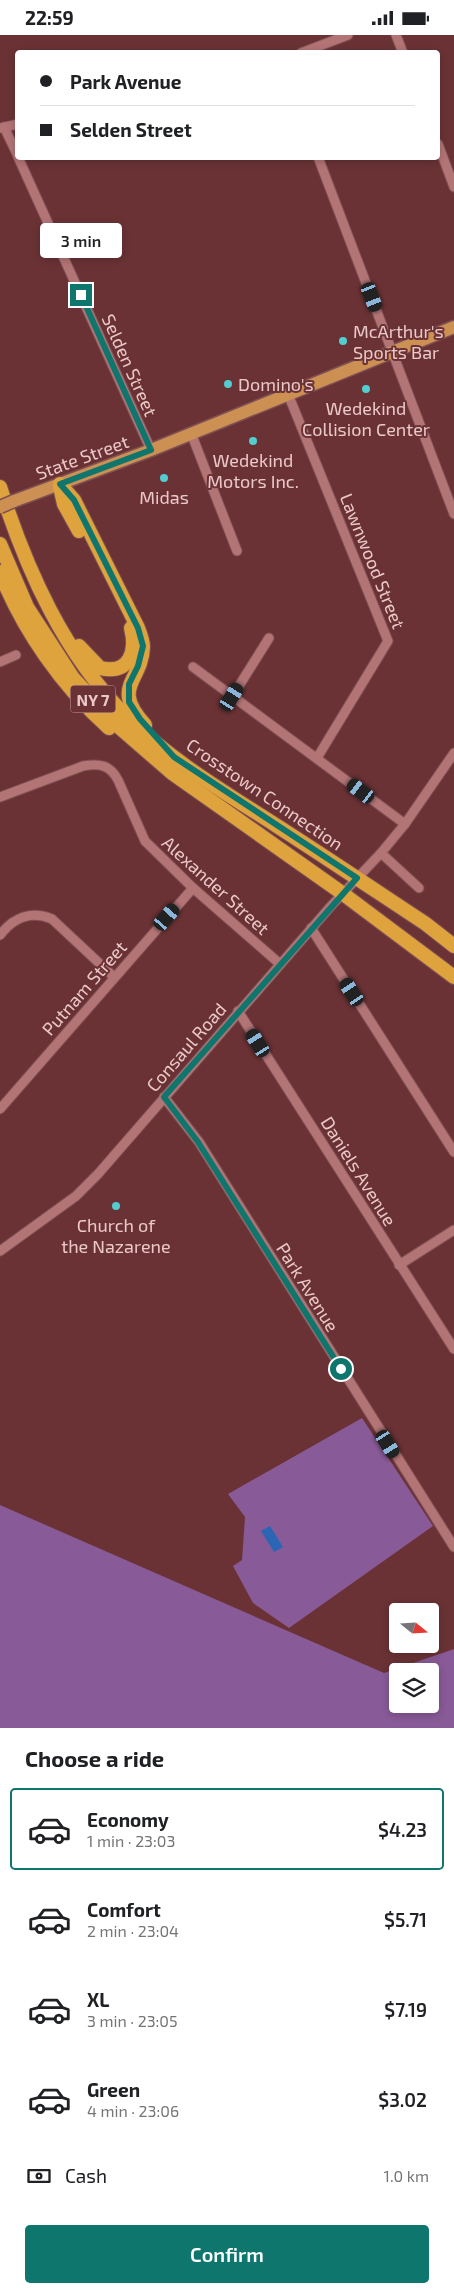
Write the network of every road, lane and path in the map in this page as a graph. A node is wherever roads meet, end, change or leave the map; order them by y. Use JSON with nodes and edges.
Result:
{"nodes":[{"id":1,"x":348,"y":35,"type":"edge"},
{"id":2,"x":396,"y":35,"type":"edge"},
{"id":3,"x":309,"y":50,"type":"edge"},
{"id":4,"x":402,"y":50,"type":"edge"},
{"id":5,"x":15,"y":125,"type":"edge"},
{"id":6,"x":2,"y":127,"type":"edge"},
{"id":7,"x":440,"y":149,"type":"edge"},
{"id":8,"x":15,"y":151,"type":"edge"},
{"id":9,"x":19,"y":160,"type":"edge"},
{"id":10,"x":319,"y":160,"type":"edge"},
{"id":11,"x":454,"y":187,"type":"edge"},
{"id":12,"x":454,"y":327,"type":"edge"},
{"id":13,"x":393,"y":352,"type":"junction"},
{"id":14,"x":288,"y":394,"type":"junction"},
{"id":15,"x":191,"y":433,"type":"junction"},
{"id":16,"x":151,"y":450,"type":"junction"},
{"id":17,"x":60,"y":484,"type":"junction"},
{"id":18,"x":0,"y":487,"type":"edge"},
{"id":19,"x":0,"y":507,"type":"edge"},
{"id":20,"x":454,"y":514,"type":"edge"},
{"id":21,"x":0,"y":544,"type":"edge"},
{"id":22,"x":237,"y":551,"type":"dead end"},
{"id":23,"x":0,"y":572,"type":"edge"},
{"id":24,"x":61,"y":629,"type":"junction"},
{"id":25,"x":269,"y":638,"type":"dead end"},
{"id":26,"x":16,"y":655,"type":"dead end"},
{"id":27,"x":0,"y":662,"type":"edge"},
{"id":28,"x":193,"y":667,"type":"dead end"},
{"id":29,"x":232,"y":697,"type":"junction"},
{"id":30,"x":454,"y":753,"type":"edge"},
{"id":31,"x":174,"y":757,"type":"junction"},
{"id":32,"x":317,"y":758,"type":"junction"},
{"id":33,"x":172,"y":773,"type":"junction"},
{"id":34,"x":0,"y":797,"type":"edge"},
{"id":35,"x":405,"y":824,"type":"junction"},
{"id":36,"x":381,"y":853,"type":"junction"},
{"id":37,"x":357,"y":878,"type":"junction"},
{"id":38,"x":193,"y":888,"type":"junction"},
{"id":39,"x":419,"y":888,"type":"dead end"},
{"id":40,"x":342,"y":893,"type":"junction"},
{"id":41,"x":311,"y":928,"type":"junction"},
{"id":42,"x":0,"y":935,"type":"edge"},
{"id":43,"x":454,"y":946,"type":"edge"},
{"id":44,"x":280,"y":964,"type":"junction"},
{"id":45,"x":114,"y":977,"type":"junction"},
{"id":46,"x":454,"y":977,"type":"edge"},
{"id":47,"x":238,"y":1011,"type":"junction"},
{"id":48,"x":164,"y":1097,"type":"junction"},
{"id":49,"x":0,"y":1109,"type":"edge"},
{"id":50,"x":454,"y":1152,"type":"edge"},
{"id":51,"x":454,"y":1230,"type":"edge"},
{"id":52,"x":0,"y":1251,"type":"edge"},
{"id":53,"x":399,"y":1265,"type":"junction"},
{"id":54,"x":454,"y":1349,"type":"edge"},
{"id":55,"x":454,"y":1547,"type":"edge"}],
"edges":[{"from":1,"to":3,"type":"street"},
{"from":2,"to":4,"type":"street"},
{"from":5,"to":6,"type":"street"},
{"from":6,"to":8,"type":"street","name":"Selden Street"},
{"from":7,"to":11,"type":"street"},
{"from":9,"to":16,"type":"street","name":"Selden Street"},
{"from":10,"to":13,"type":"street"},
{"from":12,"to":13,"type":"main road","name":"State Street"},
{"from":13,"to":14,"type":"main road","name":"State Street"},
{"from":13,"to":20,"type":"street"},
{"from":14,"to":15,"type":"main road","name":"State Street"},
{"from":14,"to":32,"type":"street","name":"Lawnwood Street"},
{"from":15,"to":16,"type":"main road","name":"State Street"},
{"from":15,"to":22,"type":"street"},
{"from":16,"to":17,"type":"main road","name":"State Street"},
{"from":17,"to":19,"type":"main road","name":"State Street","bridge":true},
{"from":17,"to":24,"type":"highway"},
{"from":17,"to":31,"type":"highway"},
{"from":18,"to":24,"type":"highway","name":"Crosstown Connection","number":"NY 7"},
{"from":21,"to":33,"type":"highway","name":"Crosstown Connection","number":"NY 7"},
{"from":23,"to":33,"type":"highway"},
{"from":24,"to":31,"type":"highway","name":"Crosstown Connection","number":"NY 7"},
{"from":25,"to":29,"type":"street"},
{"from":26,"to":27,"type":"street"},
{"from":28,"to":29,"type":"street"},
{"from":29,"to":32,"type":"street"},
{"from":30,"to":35,"type":"street","name":"Consaul Road"},
{"from":31,"to":37,"type":"highway","name":"Crosstown Connection","number":"NY 7"},
{"from":32,"to":35,"type":"street"},
{"from":33,"to":40,"type":"highway","name":"Crosstown Connection","number":"NY 7"},
{"from":34,"to":38,"type":"street","name":"Alexander Street"},
{"from":35,"to":36,"type":"street","name":"Consaul Road"},
{"from":36,"to":37,"type":"street","name":"Consaul Road"},
{"from":36,"to":39,"type":"street"},
{"from":37,"to":40,"type":"street","name":"Consaul Road"},
{"from":37,"to":43,"type":"highway","name":"Crosstown Connection","number":"NY 7"},
{"from":38,"to":44,"type":"street","name":"Alexander Street"},
{"from":38,"to":45,"type":"street","name":"Putnam Street"},
{"from":40,"to":41,"type":"street","name":"Consaul Road"},
{"from":40,"to":46,"type":"highway","name":"Crosstown Connection","number":"NY 7"},
{"from":41,"to":44,"type":"street","name":"Consaul Road"},
{"from":41,"to":50,"type":"street"},
{"from":42,"to":45,"type":"street"},
{"from":44,"to":47,"type":"street","name":"Consaul Road"},
{"from":45,"to":49,"type":"street","name":"Putnam Street"},
{"from":47,"to":48,"type":"street","name":"Consaul Road"},
{"from":47,"to":53,"type":"street","name":"Daniels Avenue"},
{"from":48,"to":52,"type":"street","name":"Consaul Road"},
{"from":48,"to":55,"type":"street","name":"Park Avenue"},
{"from":51,"to":53,"type":"street"},
{"from":53,"to":54,"type":"street","name":"Daniels Avenue"}]}
